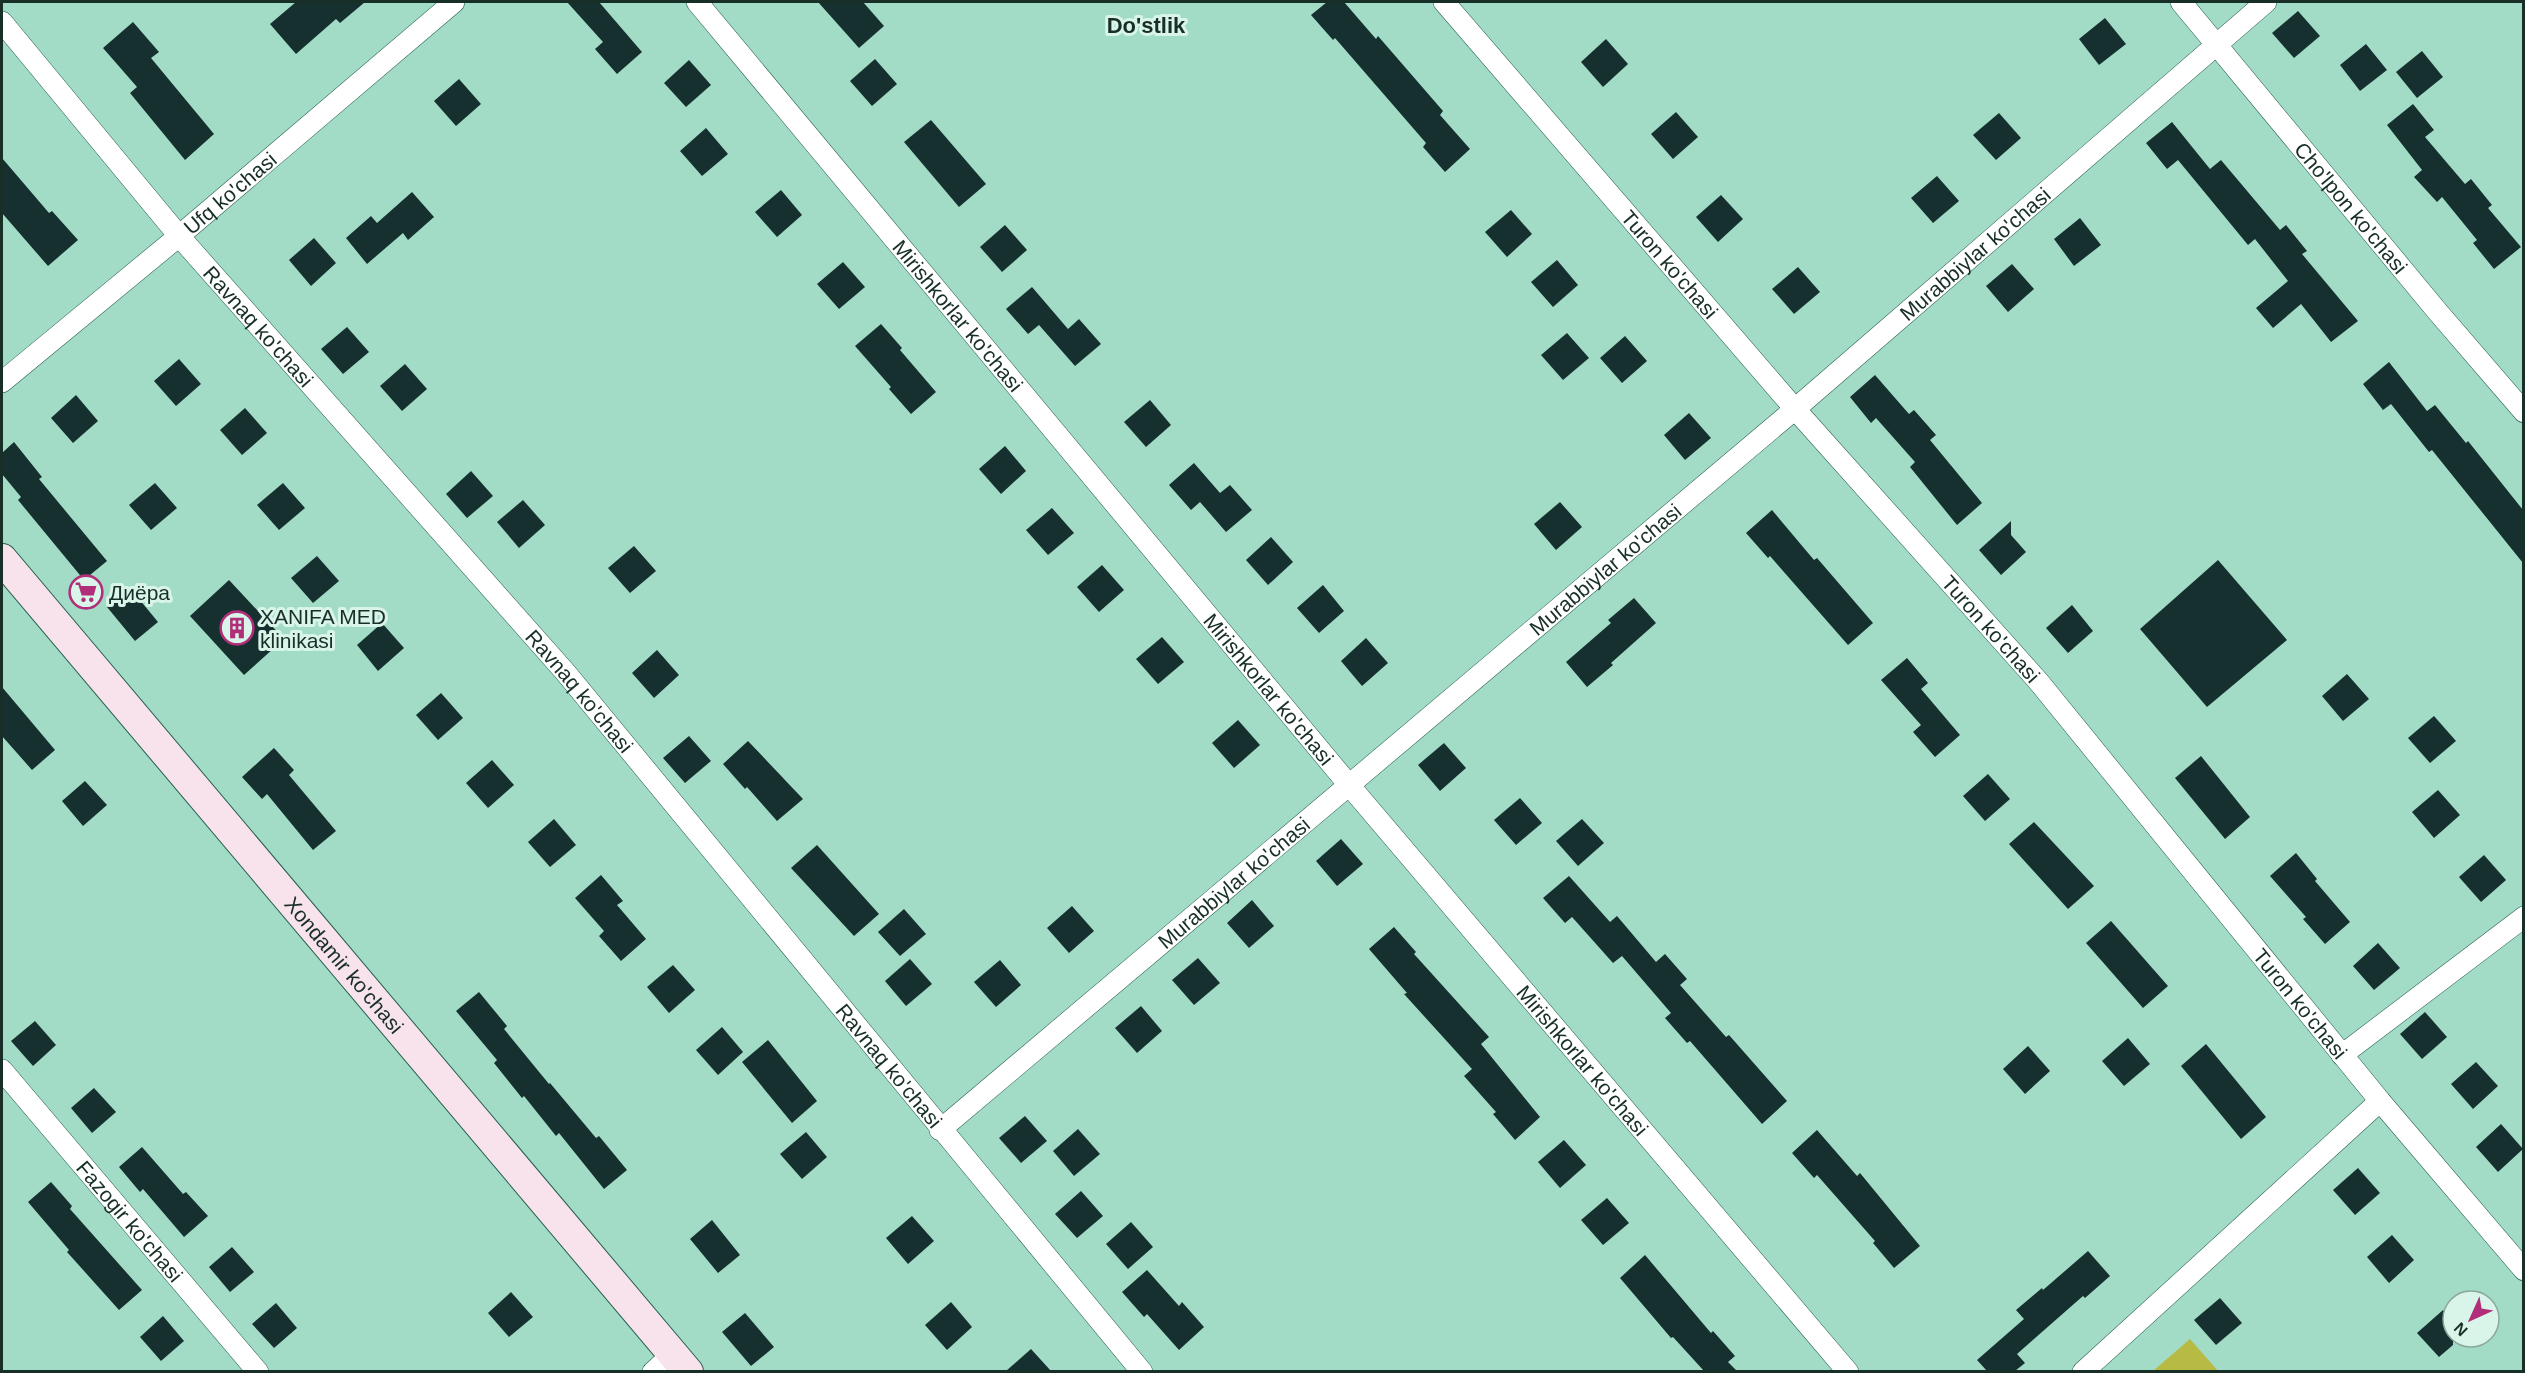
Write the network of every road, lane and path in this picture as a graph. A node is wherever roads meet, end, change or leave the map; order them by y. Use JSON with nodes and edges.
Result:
{"nodes":[{"id":1,"x":454,"y":2,"type":"edge"},
{"id":2,"x":697,"y":2,"type":"edge"},
{"id":3,"x":1444,"y":2,"type":"edge"},
{"id":4,"x":2181,"y":2,"type":"edge"},
{"id":5,"x":2266,"y":2,"type":"edge"},
{"id":6,"x":2,"y":22,"type":"edge"},
{"id":7,"x":2216,"y":42,"type":"junction"},
{"id":8,"x":179,"y":236,"type":"junction"},
{"id":9,"x":2,"y":382,"type":"edge"},
{"id":10,"x":1795,"y":409,"type":"junction"},
{"id":11,"x":2523,"y":412,"type":"edge"},
{"id":12,"x":2,"y":559,"type":"edge"},
{"id":13,"x":1349,"y":785,"type":"junction"},
{"id":14,"x":2523,"y":917,"type":"edge"},
{"id":15,"x":2342,"y":1055,"type":"junction"},
{"id":16,"x":2,"y":1070,"type":"edge"},
{"id":17,"x":2380,"y":1101,"type":"junction"},
{"id":18,"x":940,"y":1130,"type":"junction"},
{"id":19,"x":2523,"y":1270,"type":"edge"},
{"id":20,"x":671,"y":1366,"type":"edge"},
{"id":21,"x":258,"y":1371,"type":"edge"},
{"id":22,"x":1142,"y":1371,"type":"edge"},
{"id":23,"x":1848,"y":1371,"type":"edge"},
{"id":24,"x":2083,"y":1371,"type":"edge"}],
"edges":[{"from":1,"to":8,"type":"street","name":"Ufq ko'chasi"},
{"from":2,"to":13,"type":"street","name":"Mirishkorlar ko'chasi"},
{"from":3,"to":10,"type":"street","name":"Turon ko'chasi"},
{"from":4,"to":7,"type":"street","name":"Cho'lpon ko'chasi"},
{"from":5,"to":7,"type":"street","name":"Murabbiylar ko'chasi"},
{"from":6,"to":8,"type":"street","name":"Ravnaq ko'chasi"},
{"from":7,"to":10,"type":"street","name":"Murabbiylar ko'chasi"},
{"from":7,"to":11,"type":"street","name":"Cho'lpon ko'chasi"},
{"from":8,"to":9,"type":"street","name":"Ufq ko'chasi"},
{"from":8,"to":18,"type":"street","name":"Ravnaq ko'chasi"},
{"from":10,"to":13,"type":"street","name":"Murabbiylar ko'chasi"},
{"from":10,"to":15,"type":"street","name":"Turon ko'chasi"},
{"from":12,"to":20,"type":"main road","name":"Xondamir ko'chasi"},
{"from":13,"to":18,"type":"street","name":"Murabbiylar ko'chasi"},
{"from":13,"to":23,"type":"street","name":"Mirishkorlar ko'chasi"},
{"from":14,"to":15,"type":"street"},
{"from":15,"to":17,"type":"street","name":"Turon ko'chasi"},
{"from":16,"to":21,"type":"street","name":"Fazogir ko'chasi"},
{"from":17,"to":19,"type":"street","name":"Turon ko'chasi"},
{"from":17,"to":24,"type":"street"},
{"from":18,"to":22,"type":"street","name":"Ravnaq ko'chasi"}]}
